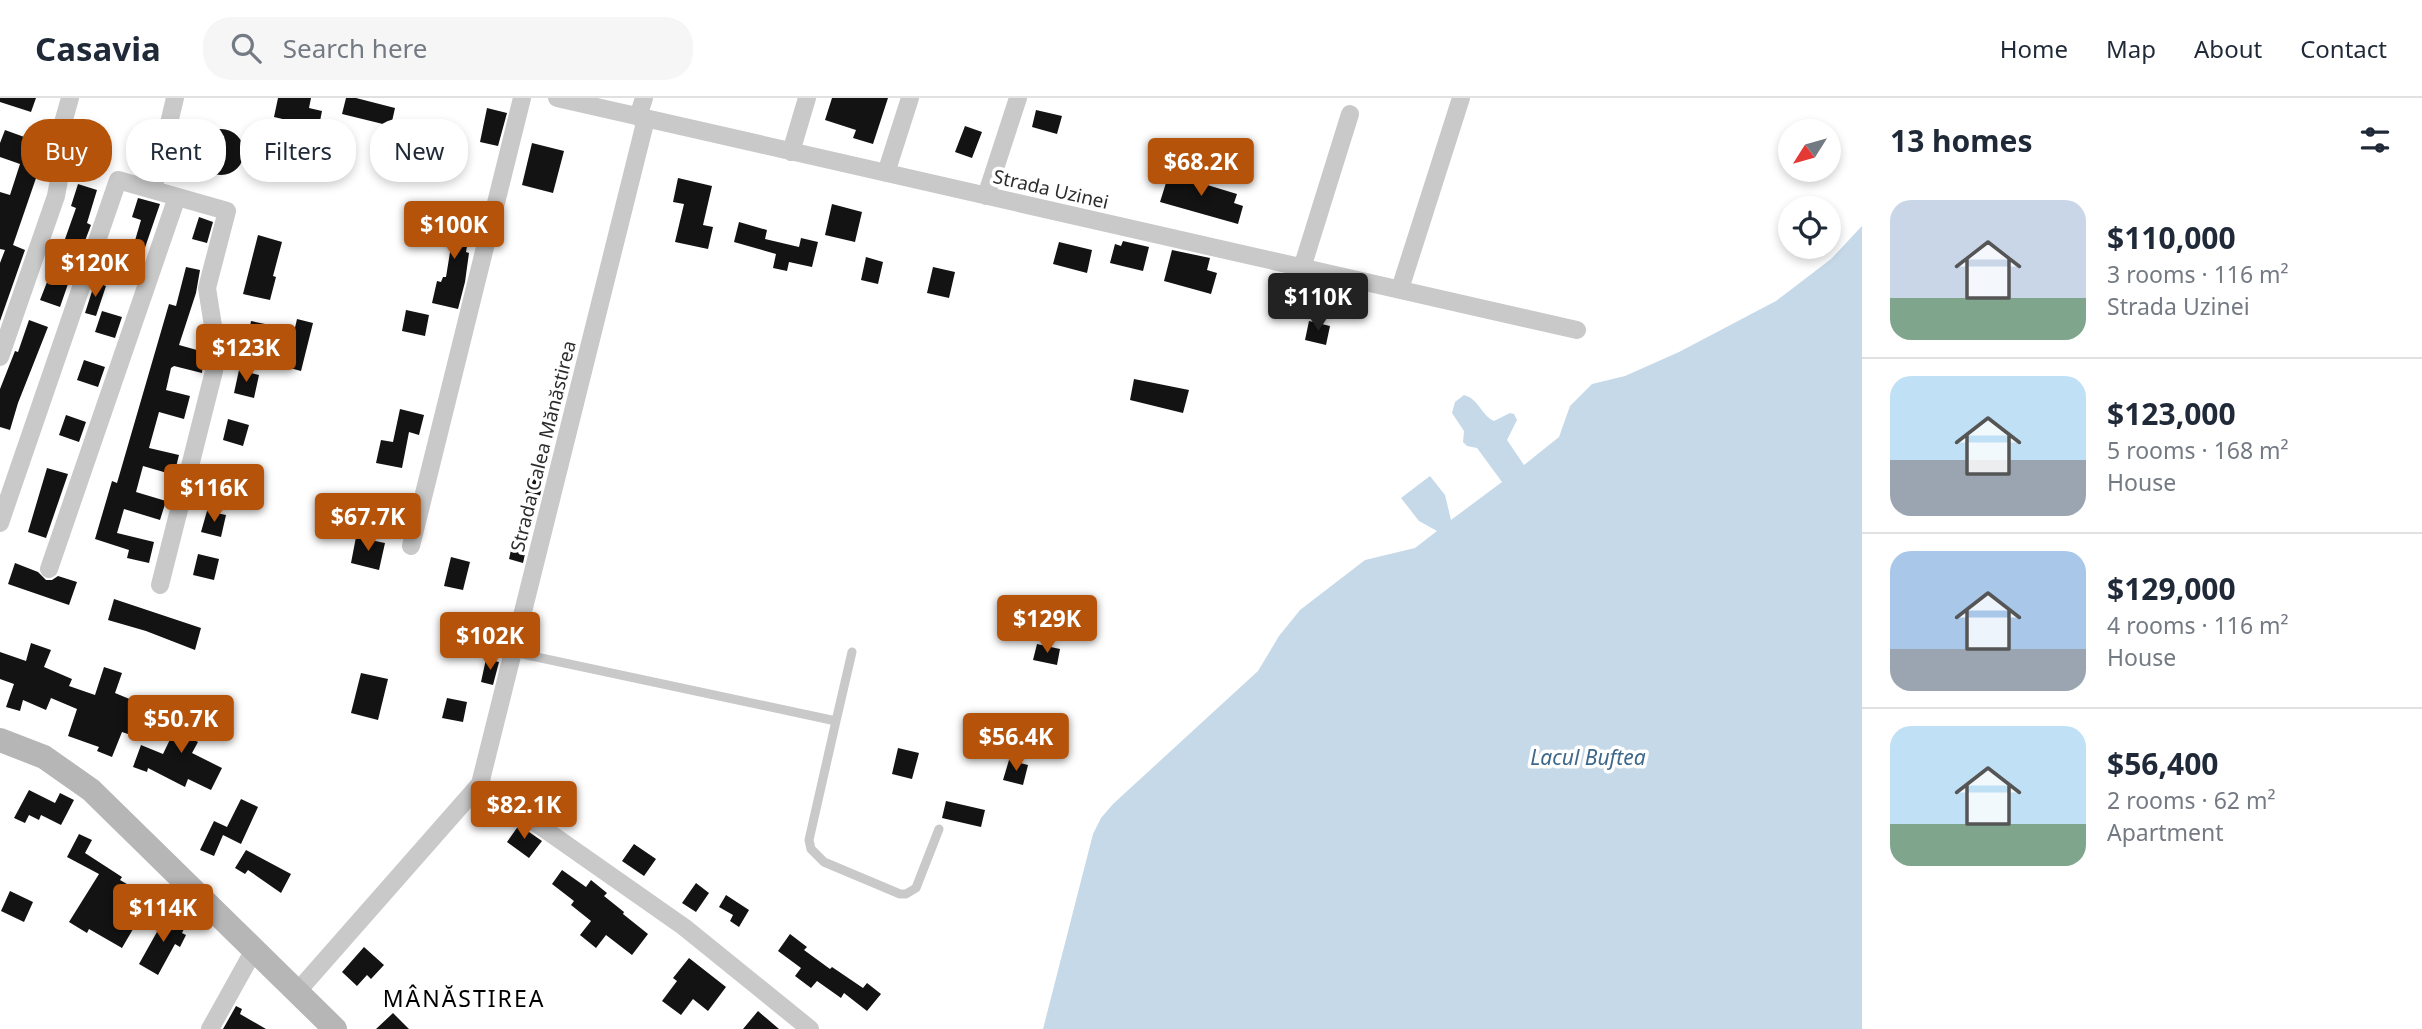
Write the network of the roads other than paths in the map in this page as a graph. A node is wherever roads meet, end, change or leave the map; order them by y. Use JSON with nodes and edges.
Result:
{"nodes":[{"id":1,"x":70,"y":98,"type":"edge"},
{"id":2,"x":175,"y":98,"type":"edge"},
{"id":3,"x":522,"y":98,"type":"edge"},
{"id":4,"x":557,"y":98,"type":"edge"},
{"id":5,"x":644,"y":98,"type":"edge"},
{"id":6,"x":807,"y":98,"type":"edge"},
{"id":7,"x":911,"y":98,"type":"edge"},
{"id":8,"x":1018,"y":98,"type":"edge"},
{"id":9,"x":1461,"y":98,"type":"edge"},
{"id":10,"x":1350,"y":114,"type":"dead end"},
{"id":11,"x":642,"y":118,"type":"junction"},
{"id":12,"x":791,"y":152,"type":"junction"},
{"id":13,"x":886,"y":173,"type":"junction"},
{"id":14,"x":153,"y":190,"type":"junction"},
{"id":15,"x":986,"y":196,"type":"junction"},
{"id":16,"x":177,"y":197,"type":"junction"},
{"id":17,"x":1302,"y":268,"type":"junction"},
{"id":18,"x":1400,"y":289,"type":"junction"},
{"id":19,"x":1577,"y":330,"type":"dead end"},
{"id":20,"x":0,"y":357,"type":"edge"},
{"id":21,"x":0,"y":523,"type":"edge"},
{"id":22,"x":411,"y":546,"type":"dead end"},
{"id":23,"x":49,"y":569,"type":"dead end"},
{"id":24,"x":160,"y":585,"type":"dead end"},
{"id":25,"x":513,"y":652,"type":"junction"},
{"id":26,"x":852,"y":652,"type":"dead end"},
{"id":27,"x":836,"y":721,"type":"junction"},
{"id":28,"x":0,"y":740,"type":"edge"},
{"id":29,"x":480,"y":784,"type":"junction"},
{"id":30,"x":939,"y":829,"type":"dead end"},
{"id":31,"x":254,"y":950,"type":"junction"},
{"id":32,"x":297,"y":992,"type":"junction"},
{"id":33,"x":210,"y":1029,"type":"edge"},
{"id":34,"x":335,"y":1029,"type":"edge"},
{"id":35,"x":810,"y":1029,"type":"edge"}],
"edges":[{"from":1,"to":20,"type":"street"},
{"from":2,"to":14,"type":"street"},
{"from":3,"to":22,"type":"street"},
{"from":4,"to":11,"type":"street","name":"Strada Uzinei"},
{"from":5,"to":11,"type":"street","name":"Strada Calea Mănăstirea"},
{"from":6,"to":12,"type":"street"},
{"from":7,"to":13,"type":"street"},
{"from":8,"to":15,"type":"street"},
{"from":9,"to":18,"type":"street"},
{"from":10,"to":17,"type":"street"},
{"from":11,"to":12,"type":"street","name":"Strada Uzinei"},
{"from":11,"to":25,"type":"street","name":"Strada Calea Mănăstirea"},
{"from":12,"to":13,"type":"street","name":"Strada Uzinei"},
{"from":13,"to":15,"type":"street","name":"Strada Uzinei"},
{"from":14,"to":16,"type":"street"},
{"from":14,"to":21,"type":"street"},
{"from":15,"to":17,"type":"street","name":"Strada Uzinei"},
{"from":16,"to":23,"type":"street"},
{"from":16,"to":24,"type":"street"},
{"from":17,"to":18,"type":"street","name":"Strada Uzinei"},
{"from":18,"to":19,"type":"street","name":"Strada Uzinei"},
{"from":25,"to":27,"type":"lane"},
{"from":25,"to":29,"type":"street","name":"Strada Calea Mănăstirea"},
{"from":26,"to":27,"type":"lane"},
{"from":27,"to":30,"type":"lane"},
{"from":28,"to":31,"type":"street"},
{"from":29,"to":32,"type":"street","name":"Strada Calea Mănăstirea"},
{"from":29,"to":35,"type":"street"},
{"from":31,"to":32,"type":"street"},
{"from":31,"to":33,"type":"street"},
{"from":32,"to":34,"type":"street"}]}
